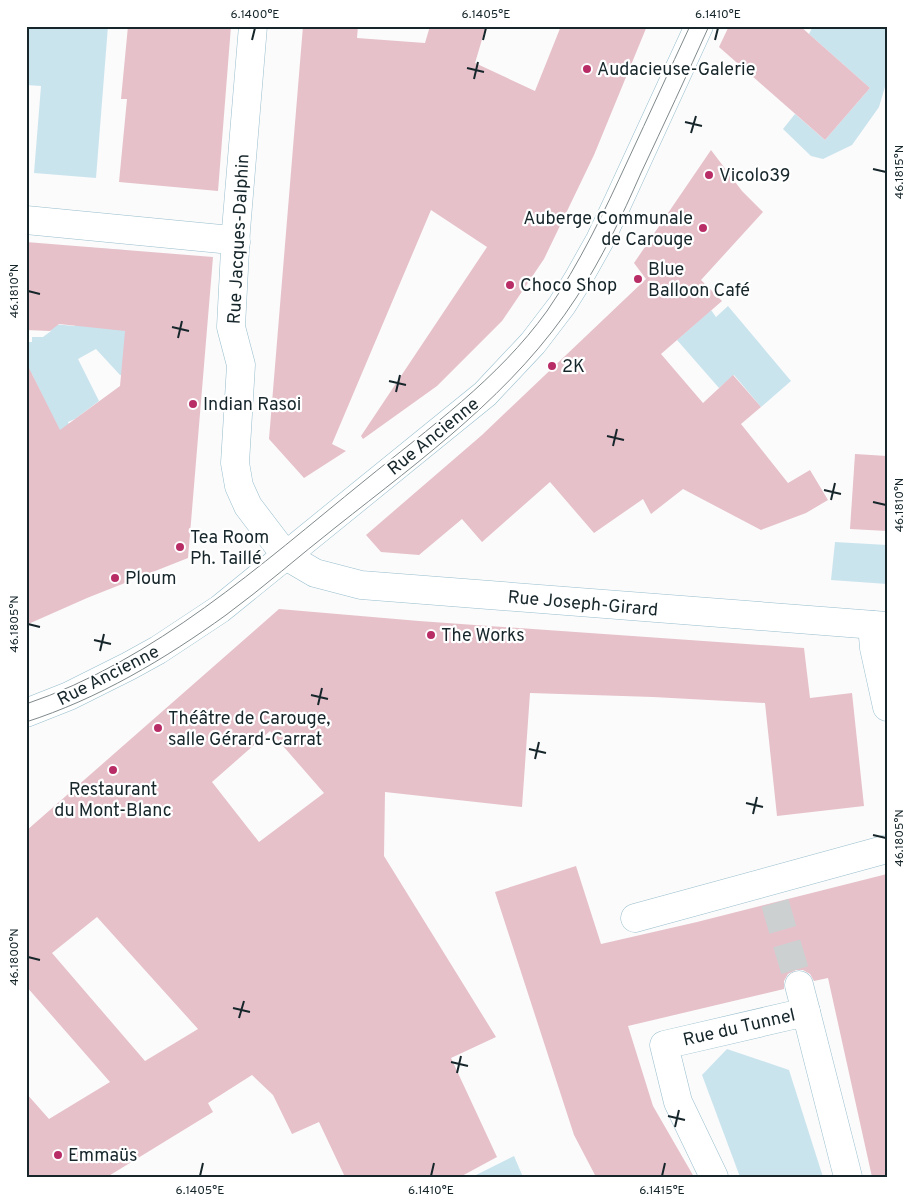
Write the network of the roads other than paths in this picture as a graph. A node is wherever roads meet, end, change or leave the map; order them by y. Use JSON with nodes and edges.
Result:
{"nodes":[{"id":1,"x":253,"y":26,"type":"edge"},
{"id":2,"x":699,"y":26,"type":"edge"},
{"id":3,"x":26,"y":220,"type":"edge"},
{"id":4,"x":236,"y":242,"type":"junction"},
{"id":5,"x":286,"y":556,"type":"junction"},
{"id":6,"x":879,"y":626,"type":"edge"},
{"id":7,"x":887,"y":707,"type":"edge"},
{"id":8,"x":26,"y":713,"type":"edge"},
{"id":9,"x":887,"y":849,"type":"edge"},
{"id":10,"x":635,"y":918,"type":"dead end"},
{"id":11,"x":799,"y":985,"type":"tunnel mouth"},
{"id":12,"x":806,"y":1012,"type":"junction"},
{"id":13,"x":714,"y":1177,"type":"edge"},
{"id":14,"x":848,"y":1177,"type":"edge"}],
"edges":[{"from":1,"to":4,"type":"street","name":"Rue Jacques-Dalphin"},
{"from":2,"to":5,"type":"street","name":"Rue Ancienne"},
{"from":3,"to":4,"type":"street"},
{"from":4,"to":5,"type":"street","name":"Rue Jacques-Dalphin"},
{"from":5,"to":6,"type":"street","name":"Rue Joseph-Girard"},
{"from":5,"to":8,"type":"street","name":"Rue Ancienne"},
{"from":6,"to":7,"type":"street"},
{"from":9,"to":10,"type":"street"},
{"from":11,"to":12,"type":"street","name":"Rue du Tunnel"},
{"from":12,"to":13,"type":"street","name":"Rue du Tunnel"},
{"from":12,"to":14,"type":"street","name":"Rue du Tunnel"}]}
